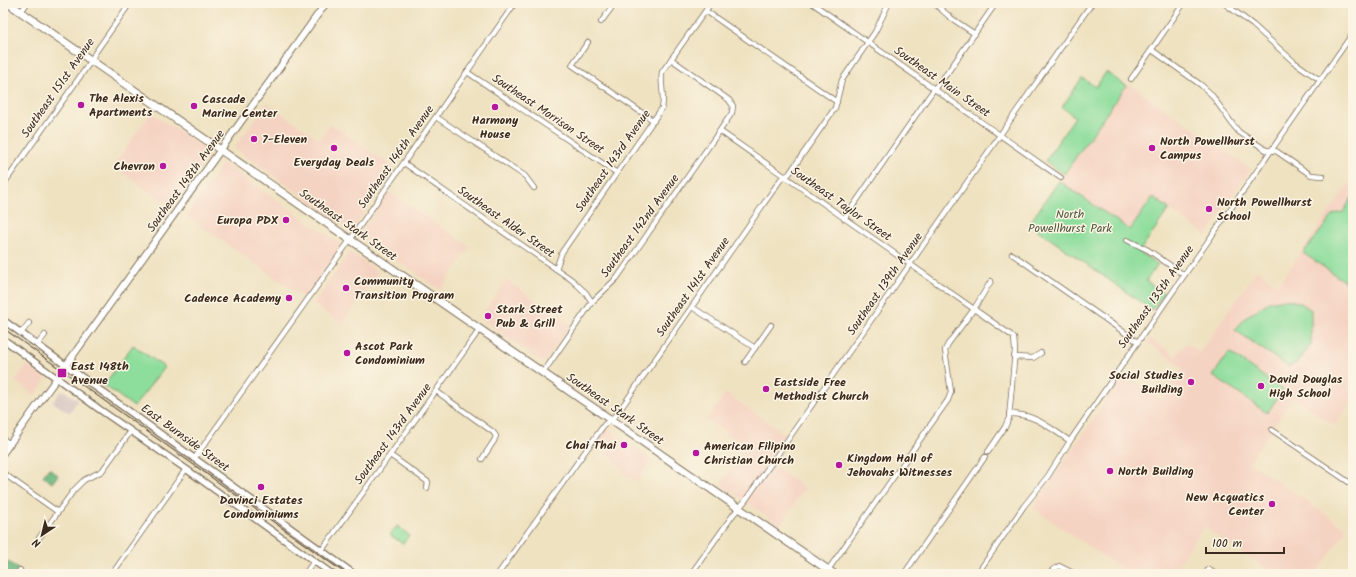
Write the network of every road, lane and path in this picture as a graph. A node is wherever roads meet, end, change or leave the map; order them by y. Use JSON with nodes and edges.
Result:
{"nodes":[{"id":1,"x":8,"y":3,"type":"edge"},
{"id":2,"x":27,"y":3,"type":"edge"},
{"id":3,"x":130,"y":3,"type":"edge"},
{"id":4,"x":326,"y":3,"type":"edge"},
{"id":5,"x":515,"y":3,"type":"edge"},
{"id":6,"x":615,"y":3,"type":"edge"},
{"id":7,"x":711,"y":3,"type":"edge"},
{"id":8,"x":812,"y":3,"type":"edge"},
{"id":9,"x":889,"y":3,"type":"edge"},
{"id":10,"x":934,"y":3,"type":"edge"},
{"id":11,"x":996,"y":3,"type":"edge"},
{"id":12,"x":1092,"y":3,"type":"edge"},
{"id":13,"x":1184,"y":3,"type":"edge"},
{"id":14,"x":1224,"y":3,"type":"edge"},
{"id":15,"x":706,"y":11,"type":"junction"},
{"id":16,"x":21,"y":12,"type":"junction"},
{"id":17,"x":601,"y":22,"type":"dead end"},
{"id":18,"x":1353,"y":33,"type":"edge"},
{"id":19,"x":974,"y":34,"type":"junction"},
{"id":20,"x":588,"y":42,"type":"dead end"},
{"id":21,"x":868,"y":42,"type":"junction"},
{"id":22,"x":1152,"y":50,"type":"junction"},
{"id":23,"x":671,"y":58,"type":"junction"},
{"id":24,"x":91,"y":61,"type":"junction"},
{"id":25,"x":467,"y":72,"type":"junction"},
{"id":26,"x":1131,"y":79,"type":"dead end"},
{"id":27,"x":1320,"y":80,"type":"junction"},
{"id":28,"x":934,"y":89,"type":"junction"},
{"id":29,"x":837,"y":102,"type":"junction"},
{"id":30,"x":436,"y":117,"type":"junction"},
{"id":31,"x":654,"y":121,"type":"junction"},
{"id":32,"x":720,"y":131,"type":"junction"},
{"id":33,"x":1000,"y":136,"type":"junction"},
{"id":34,"x":222,"y":150,"type":"junction"},
{"id":35,"x":1270,"y":150,"type":"junction"},
{"id":36,"x":404,"y":163,"type":"junction"},
{"id":37,"x":617,"y":173,"type":"junction"},
{"id":38,"x":784,"y":176,"type":"junction"},
{"id":39,"x":1323,"y":176,"type":"dead end"},
{"id":40,"x":1061,"y":178,"type":"dead end"},
{"id":41,"x":3,"y":185,"type":"edge"},
{"id":42,"x":534,"y":188,"type":"dead end"},
{"id":43,"x":844,"y":219,"type":"junction"},
{"id":44,"x":350,"y":240,"type":"junction"},
{"id":45,"x":1127,"y":240,"type":"dead end"},
{"id":46,"x":1012,"y":254,"type":"dead end"},
{"id":47,"x":910,"y":265,"type":"junction"},
{"id":48,"x":556,"y":268,"type":"junction"},
{"id":49,"x":1184,"y":275,"type":"junction"},
{"id":50,"x":991,"y":282,"type":"dead end"},
{"id":51,"x":592,"y":302,"type":"junction"},
{"id":52,"x":692,"y":307,"type":"junction"},
{"id":53,"x":974,"y":309,"type":"junction"},
{"id":54,"x":3,"y":320,"type":"edge"},
{"id":55,"x":29,"y":323,"type":"dead end"},
{"id":56,"x":771,"y":325,"type":"dead end"},
{"id":57,"x":480,"y":329,"type":"junction"},
{"id":58,"x":21,"y":333,"type":"junction"},
{"id":59,"x":45,"y":335,"type":"dead end"},
{"id":60,"x":3,"y":339,"type":"edge"},
{"id":61,"x":1138,"y":342,"type":"junction"},
{"id":62,"x":37,"y":345,"type":"junction"},
{"id":63,"x":755,"y":348,"type":"junction"},
{"id":64,"x":1041,"y":353,"type":"dead end"},
{"id":65,"x":1014,"y":356,"type":"junction"},
{"id":66,"x":745,"y":362,"type":"dead end"},
{"id":67,"x":66,"y":366,"type":"junction"},
{"id":68,"x":543,"y":373,"type":"junction"},
{"id":69,"x":57,"y":378,"type":"junction"},
{"id":70,"x":436,"y":391,"type":"junction"},
{"id":71,"x":1009,"y":414,"type":"junction"},
{"id":72,"x":610,"y":419,"type":"junction"},
{"id":73,"x":1272,"y":430,"type":"dead end"},
{"id":74,"x":131,"y":431,"type":"junction"},
{"id":75,"x":3,"y":439,"type":"edge"},
{"id":76,"x":1070,"y":442,"type":"junction"},
{"id":77,"x":10,"y":444,"type":"junction"},
{"id":78,"x":988,"y":452,"type":"dead end"},
{"id":79,"x":3,"y":454,"type":"edge"},
{"id":80,"x":390,"y":455,"type":"junction"},
{"id":81,"x":985,"y":457,"type":"dead end"},
{"id":82,"x":194,"y":459,"type":"junction"},
{"id":83,"x":482,"y":459,"type":"dead end"},
{"id":84,"x":186,"y":470,"type":"junction"},
{"id":85,"x":3,"y":473,"type":"edge"},
{"id":86,"x":1353,"y":485,"type":"edge"},
{"id":87,"x":427,"y":488,"type":"dead end"},
{"id":88,"x":739,"y":508,"type":"junction"},
{"id":89,"x":58,"y":512,"type":"junction"},
{"id":90,"x":39,"y":538,"type":"dead end"},
{"id":91,"x":322,"y":550,"type":"junction"},
{"id":92,"x":314,"y":561,"type":"junction"},
{"id":93,"x":831,"y":572,"type":"edge"},
{"id":94,"x":1207,"y":572,"type":"edge"},
{"id":95,"x":112,"y":574,"type":"edge"},
{"id":96,"x":305,"y":574,"type":"edge"},
{"id":97,"x":332,"y":574,"type":"edge"},
{"id":98,"x":354,"y":574,"type":"edge"},
{"id":99,"x":498,"y":574,"type":"edge"},
{"id":100,"x":690,"y":574,"type":"edge"},
{"id":101,"x":904,"y":574,"type":"edge"},
{"id":102,"x":977,"y":574,"type":"edge"},
{"id":103,"x":1047,"y":574,"type":"edge"},
{"id":104,"x":1074,"y":574,"type":"edge"},
{"id":105,"x":1215,"y":574,"type":"edge"}],
"edges":[{"from":1,"to":16,"type":"main road","name":"Southeast Stark Street"},
{"from":2,"to":16,"type":"street"},
{"from":3,"to":24,"type":"street","name":"Southeast 151st Avenue"},
{"from":4,"to":34,"type":"main road","name":"Southeast 148th Avenue"},
{"from":5,"to":25,"type":"street","name":"Southeast 146th Avenue"},
{"from":6,"to":17,"type":"street"},
{"from":7,"to":15,"type":"street","name":"Southeast 143rd Avenue"},
{"from":8,"to":21,"type":"street","name":"Southeast Main Street"},
{"from":9,"to":21,"type":"street","name":"Southeast 141st Avenue"},
{"from":10,"to":19,"type":"street"},
{"from":11,"to":19,"type":"street"},
{"from":12,"to":33,"type":"street","name":"Southeast 139th Avenue"},
{"from":13,"to":22,"type":"street"},
{"from":14,"to":27,"type":"street"},
{"from":15,"to":23,"type":"street","name":"Southeast 143rd Avenue"},
{"from":15,"to":29,"type":"street"},
{"from":16,"to":24,"type":"main road","name":"Southeast Stark Street"},
{"from":18,"to":27,"type":"street","name":"Southeast 135th Avenue"},
{"from":19,"to":28,"type":"street"},
{"from":20,"to":31,"type":"street"},
{"from":21,"to":28,"type":"street","name":"Southeast Main Street"},
{"from":21,"to":29,"type":"street","name":"Southeast 141st Avenue"},
{"from":22,"to":26,"type":"street"},
{"from":22,"to":35,"type":"street"},
{"from":23,"to":31,"type":"street","name":"Southeast 143rd Avenue"},
{"from":23,"to":32,"type":"street","name":"Southeast 142nd Avenue"},
{"from":24,"to":34,"type":"main road","name":"Southeast Stark Street"},
{"from":24,"to":41,"type":"street","name":"Southeast 151st Avenue"},
{"from":25,"to":30,"type":"street","name":"Southeast 146th Avenue"},
{"from":25,"to":37,"type":"street","name":"Southeast Morrison Street"},
{"from":27,"to":35,"type":"street","name":"Southeast 135th Avenue"},
{"from":28,"to":33,"type":"street","name":"Southeast Main Street"},
{"from":28,"to":43,"type":"street"},
{"from":29,"to":38,"type":"street","name":"Southeast 141st Avenue"},
{"from":30,"to":36,"type":"street","name":"Southeast 146th Avenue"},
{"from":30,"to":42,"type":"street"},
{"from":31,"to":37,"type":"street","name":"Southeast 143rd Avenue"},
{"from":32,"to":38,"type":"street","name":"Southeast Taylor Street"},
{"from":32,"to":51,"type":"street","name":"Southeast 142nd Avenue"},
{"from":33,"to":40,"type":"street","name":"Southeast Main Street"},
{"from":33,"to":47,"type":"street","name":"Southeast 139th Avenue"},
{"from":34,"to":44,"type":"main road","name":"Southeast Stark Street"},
{"from":34,"to":67,"type":"main road","name":"Southeast 148th Avenue"},
{"from":35,"to":39,"type":"street"},
{"from":35,"to":49,"type":"street","name":"Southeast 135th Avenue"},
{"from":36,"to":44,"type":"street","name":"Southeast 146th Avenue"},
{"from":36,"to":48,"type":"street","name":"Southeast Alder Street"},
{"from":37,"to":48,"type":"street","name":"Southeast 143rd Avenue"},
{"from":38,"to":43,"type":"street","name":"Southeast Taylor Street"},
{"from":38,"to":52,"type":"street","name":"Southeast 141st Avenue"},
{"from":43,"to":47,"type":"street","name":"Southeast Taylor Street"},
{"from":44,"to":57,"type":"main road","name":"Southeast Stark Street"},
{"from":44,"to":82,"type":"street","name":"Southeast 146th Avenue"},
{"from":45,"to":49,"type":"street"},
{"from":46,"to":61,"type":"street"},
{"from":47,"to":53,"type":"street","name":"Southeast Taylor Street"},
{"from":47,"to":88,"type":"street","name":"Southeast 139th Avenue"},
{"from":48,"to":51,"type":"street","name":"Southeast Alder Street"},
{"from":49,"to":61,"type":"street","name":"Southeast 135th Avenue"},
{"from":50,"to":53,"type":"street"},
{"from":51,"to":68,"type":"street","name":"Southeast 142nd Avenue"},
{"from":52,"to":63,"type":"street"},
{"from":52,"to":72,"type":"street","name":"Southeast 141st Avenue"},
{"from":53,"to":65,"type":"street","name":"Southeast Taylor Street"},
{"from":53,"to":93,"type":"street"},
{"from":54,"to":58,"type":"street","name":"East Burnside Street"},
{"from":55,"to":58,"type":"street"},
{"from":56,"to":63,"type":"street"},
{"from":57,"to":68,"type":"main road","name":"Southeast Stark Street"},
{"from":57,"to":70,"type":"street","name":"Southeast 143rd Avenue"},
{"from":58,"to":62,"type":"street","name":"East Burnside Street"},
{"from":59,"to":62,"type":"street"},
{"from":60,"to":69,"type":"street","name":"East Burnside Street"},
{"from":61,"to":76,"type":"street","name":"Southeast 135th Avenue"},
{"from":62,"to":67,"type":"street","name":"East Burnside Street"},
{"from":63,"to":66,"type":"street"},
{"from":64,"to":65,"type":"street"},
{"from":65,"to":71,"type":"street","name":"Southeast Taylor Street"},
{"from":67,"to":69,"type":"main road","name":"Southeast 148th Avenue"},
{"from":67,"to":82,"type":"street","name":"East Burnside Street"},
{"from":68,"to":72,"type":"main road","name":"Southeast Stark Street"},
{"from":69,"to":74,"type":"street","name":"East Burnside Street"},
{"from":69,"to":77,"type":"main road","name":"Southeast 148th Avenue"},
{"from":70,"to":80,"type":"street","name":"Southeast 143rd Avenue"},
{"from":70,"to":83,"type":"street"},
{"from":71,"to":76,"type":"street"},
{"from":71,"to":78,"type":"street","name":"Southeast Taylor Street"},
{"from":72,"to":88,"type":"main road","name":"Southeast Stark Street"},
{"from":72,"to":99,"type":"street","name":"Southeast 141st Avenue"},
{"from":73,"to":86,"type":"street"},
{"from":74,"to":84,"type":"street","name":"East Burnside Street"},
{"from":74,"to":89,"type":"street"},
{"from":75,"to":77,"type":"street"},
{"from":76,"to":102,"type":"street","name":"Southeast 135th Avenue"},
{"from":77,"to":79,"type":"main road","name":"Southeast 148th Avenue"},
{"from":80,"to":87,"type":"street"},
{"from":80,"to":91,"type":"street","name":"Southeast 143rd Avenue"},
{"from":81,"to":101,"type":"street"},
{"from":82,"to":91,"type":"street","name":"East Burnside Street"},
{"from":84,"to":92,"type":"street","name":"East Burnside Street"},
{"from":84,"to":95,"type":"street"},
{"from":85,"to":89,"type":"street"},
{"from":88,"to":93,"type":"main road","name":"Southeast Stark Street"},
{"from":88,"to":100,"type":"street","name":"Southeast 139th Avenue"},
{"from":89,"to":90,"type":"street"},
{"from":91,"to":98,"type":"street","name":"East Burnside Street"},
{"from":92,"to":96,"type":"street"},
{"from":92,"to":97,"type":"street","name":"East Burnside Street"},
{"from":94,"to":105,"type":"street"},
{"from":103,"to":104,"type":"street"}]}
